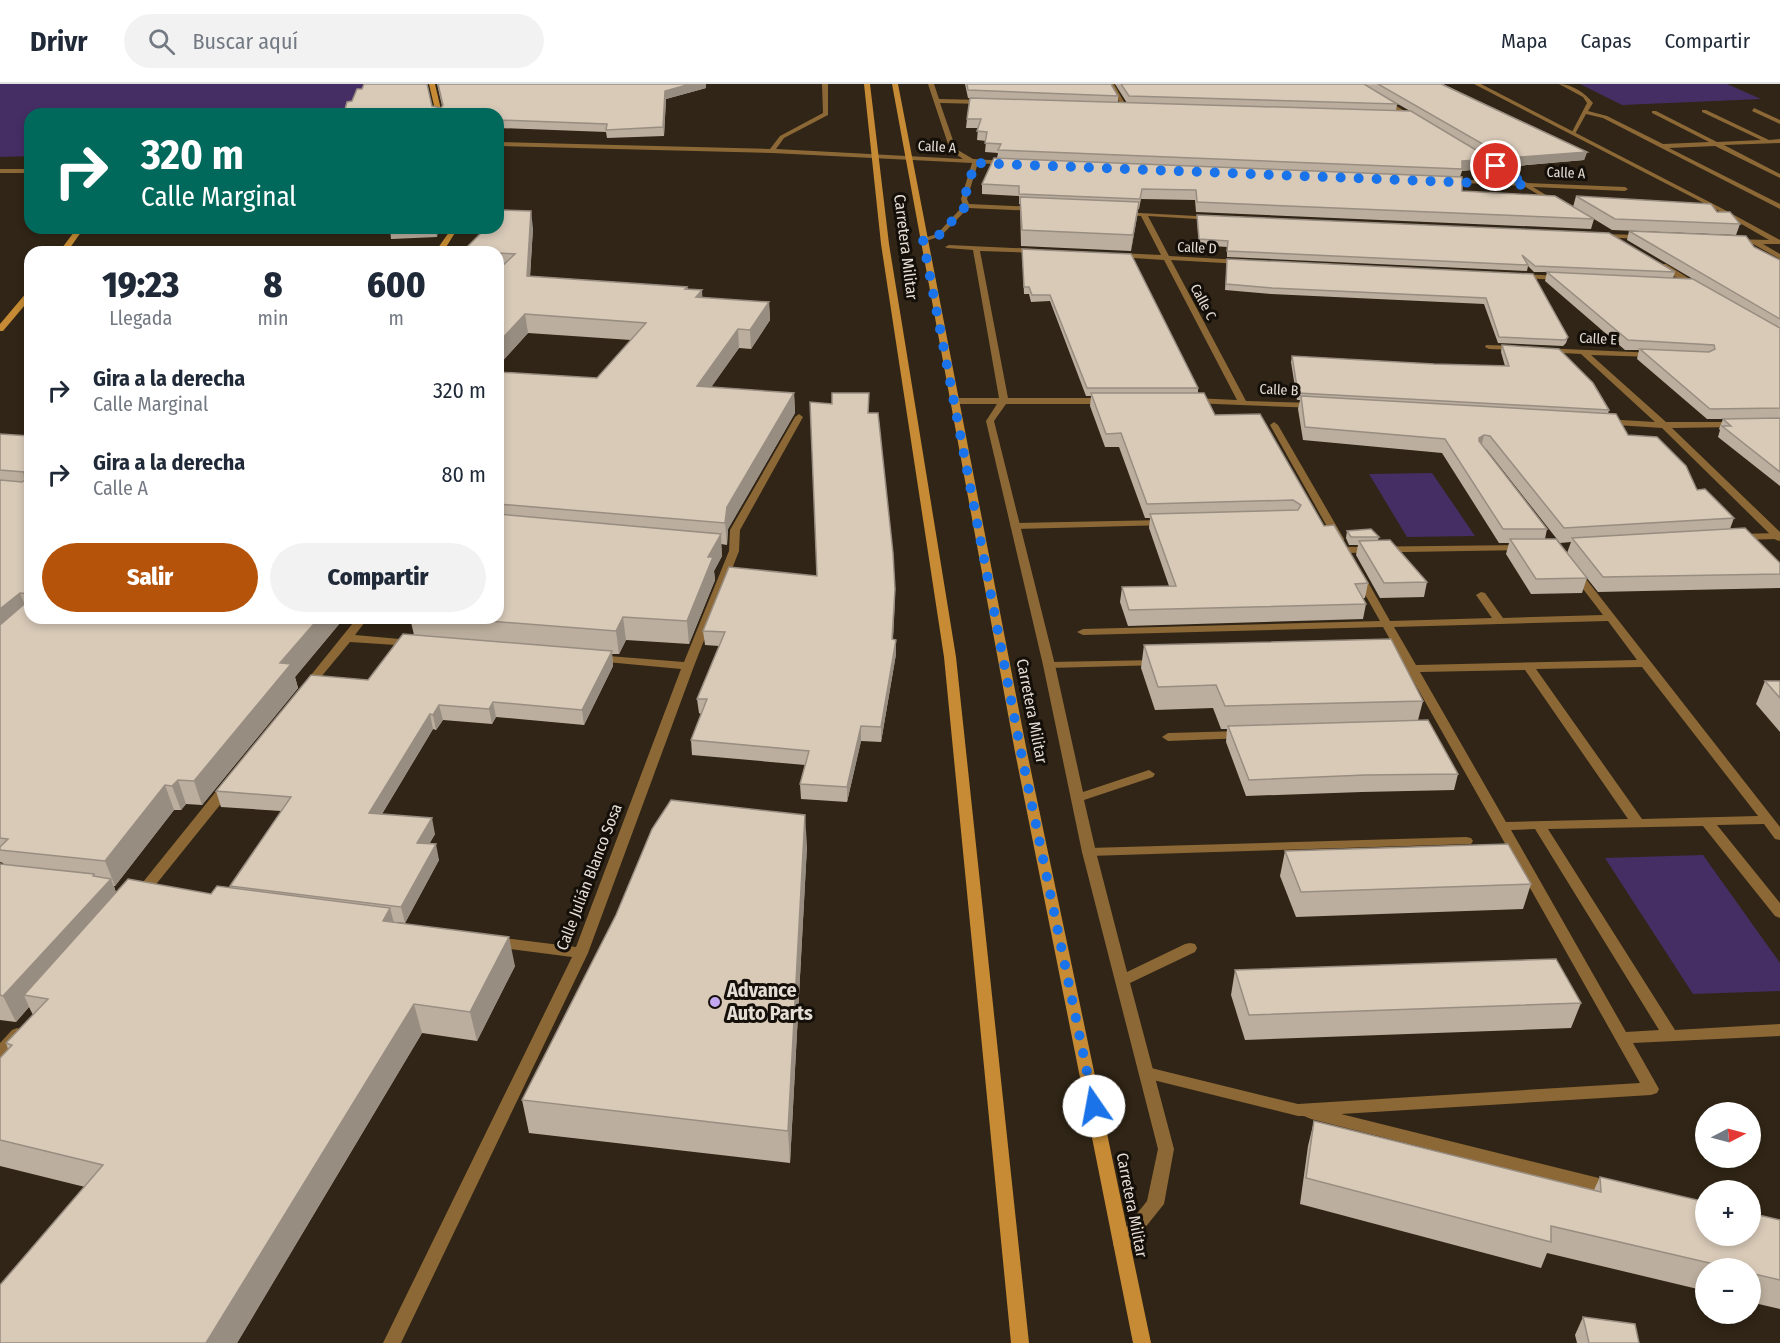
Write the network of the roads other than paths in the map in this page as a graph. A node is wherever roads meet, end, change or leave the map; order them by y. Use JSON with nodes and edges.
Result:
{"nodes":[{"id":1,"x":432,"y":84,"type":"edge"},
{"id":2,"x":825,"y":84,"type":"edge"},
{"id":3,"x":867,"y":84,"type":"edge"},
{"id":4,"x":895,"y":84,"type":"edge"},
{"id":5,"x":931,"y":84,"type":"edge"},
{"id":6,"x":1111,"y":84,"type":"edge"},
{"id":7,"x":1356,"y":84,"type":"edge"},
{"id":8,"x":1477,"y":84,"type":"edge"},
{"id":9,"x":1562,"y":84,"type":"edge"},
{"id":10,"x":936,"y":101,"type":"junction"},
{"id":11,"x":996,"y":103,"type":"edge"},
{"id":12,"x":1114,"y":107,"type":"edge"},
{"id":13,"x":438,"y":108,"type":"edge"},
{"id":14,"x":1126,"y":108,"type":"junction"},
{"id":15,"x":1137,"y":108,"type":"edge"},
{"id":16,"x":1754,"y":110,"type":"dead end"},
{"id":17,"x":1704,"y":111,"type":"dead end"},
{"id":18,"x":1584,"y":112,"type":"junction"},
{"id":19,"x":1654,"y":112,"type":"dead end"},
{"id":20,"x":1400,"y":117,"type":"edge"},
{"id":21,"x":1412,"y":117,"type":"junction"},
{"id":22,"x":1421,"y":122,"type":"edge"},
{"id":23,"x":1780,"y":122,"type":"edge"},
{"id":24,"x":1573,"y":134,"type":"junction"},
{"id":25,"x":1780,"y":141,"type":"edge"},
{"id":26,"x":1769,"y":142,"type":"junction"},
{"id":27,"x":504,"y":144,"type":"edge"},
{"id":28,"x":1716,"y":144,"type":"junction"},
{"id":29,"x":1661,"y":146,"type":"junction"},
{"id":30,"x":1780,"y":147,"type":"edge"},
{"id":31,"x":1467,"y":149,"type":"edge"},
{"id":32,"x":772,"y":151,"type":"junction"},
{"id":33,"x":877,"y":157,"type":"junction"},
{"id":34,"x":910,"y":159,"type":"junction"},
{"id":35,"x":975,"y":163,"type":"junction"},
{"id":36,"x":1016,"y":164,"type":"edge"},
{"id":37,"x":0,"y":171,"type":"edge"},
{"id":38,"x":24,"y":171,"type":"edge"},
{"id":39,"x":1780,"y":176,"type":"edge"},
{"id":40,"x":1432,"y":181,"type":"edge"},
{"id":41,"x":1527,"y":185,"type":"junction"},
{"id":42,"x":1625,"y":189,"type":"dead end"},
{"id":43,"x":966,"y":206,"type":"junction"},
{"id":44,"x":1780,"y":207,"type":"edge"},
{"id":45,"x":1563,"y":208,"type":"edge"},
{"id":46,"x":1048,"y":210,"type":"edge"},
{"id":47,"x":1119,"y":213,"type":"edge"},
{"id":48,"x":1143,"y":214,"type":"junction"},
{"id":49,"x":1222,"y":218,"type":"edge"},
{"id":50,"x":1600,"y":230,"type":"edge"},
{"id":51,"x":1586,"y":235,"type":"edge"},
{"id":52,"x":1610,"y":236,"type":"junction"},
{"id":53,"x":1654,"y":238,"type":"edge"},
{"id":54,"x":923,"y":240,"type":"junction"},
{"id":55,"x":1721,"y":240,"type":"edge"},
{"id":56,"x":1754,"y":241,"type":"junction"},
{"id":57,"x":1779,"y":242,"type":"edge"},
{"id":58,"x":1626,"y":245,"type":"edge"},
{"id":59,"x":949,"y":247,"type":"dead end"},
{"id":60,"x":976,"y":248,"type":"junction"},
{"id":61,"x":1046,"y":252,"type":"edge"},
{"id":62,"x":1105,"y":255,"type":"edge"},
{"id":63,"x":1780,"y":257,"type":"edge"},
{"id":64,"x":1164,"y":258,"type":"junction"},
{"id":65,"x":1651,"y":259,"type":"edge"},
{"id":66,"x":1255,"y":262,"type":"edge"},
{"id":67,"x":1504,"y":275,"type":"edge"},
{"id":68,"x":1576,"y":278,"type":"edge"},
{"id":69,"x":1671,"y":283,"type":"edge"},
{"id":70,"x":1695,"y":284,"type":"junction"},
{"id":71,"x":1704,"y":290,"type":"edge"},
{"id":72,"x":24,"y":302,"type":"edge"},
{"id":73,"x":0,"y":328,"type":"edge"},
{"id":74,"x":1489,"y":347,"type":"dead end"},
{"id":75,"x":1524,"y":348,"type":"edge"},
{"id":76,"x":1536,"y":349,"type":"edge"},
{"id":77,"x":1583,"y":352,"type":"junction"},
{"id":78,"x":1661,"y":355,"type":"edge"},
{"id":79,"x":1004,"y":400,"type":"junction"},
{"id":80,"x":956,"y":401,"type":"junction"},
{"id":81,"x":1111,"y":401,"type":"edge"},
{"id":82,"x":1182,"y":401,"type":"edge"},
{"id":83,"x":1242,"y":401,"type":"junction"},
{"id":84,"x":1323,"y":406,"type":"edge"},
{"id":85,"x":799,"y":417,"type":"dead end"},
{"id":86,"x":1593,"y":421,"type":"edge"},
{"id":87,"x":1745,"y":423,"type":"edge"},
{"id":88,"x":1274,"y":425,"type":"dead end"},
{"id":89,"x":1664,"y":425,"type":"junction"},
{"id":90,"x":1178,"y":522,"type":"edge"},
{"id":91,"x":1015,"y":526,"type":"junction"},
{"id":92,"x":1779,"y":537,"type":"edge"},
{"id":93,"x":1731,"y":538,"type":"edge"},
{"id":94,"x":1532,"y":548,"type":"edge"},
{"id":95,"x":722,"y":550,"type":"edge"},
{"id":96,"x":1345,"y":550,"type":"junction"},
{"id":97,"x":734,"y":551,"type":"junction"},
{"id":98,"x":1569,"y":565,"type":"edge"},
{"id":99,"x":1481,"y":595,"type":"dead end"},
{"id":100,"x":1610,"y":618,"type":"junction"},
{"id":101,"x":1500,"y":621,"type":"junction"},
{"id":102,"x":358,"y":624,"type":"edge"},
{"id":103,"x":1387,"y":624,"type":"junction"},
{"id":104,"x":1083,"y":632,"type":"dead end"},
{"id":105,"x":347,"y":638,"type":"junction"},
{"id":106,"x":418,"y":643,"type":"edge"},
{"id":107,"x":582,"y":657,"type":"edge"},
{"id":108,"x":1169,"y":662,"type":"edge"},
{"id":109,"x":1645,"y":663,"type":"junction"},
{"id":110,"x":1048,"y":665,"type":"junction"},
{"id":111,"x":688,"y":666,"type":"junction"},
{"id":112,"x":1529,"y":667,"type":"junction"},
{"id":113,"x":1412,"y":669,"type":"junction"},
{"id":114,"x":295,"y":702,"type":"edge"},
{"id":115,"x":1249,"y":735,"type":"edge"},
{"id":116,"x":1168,"y":737,"type":"dead end"},
{"id":117,"x":1149,"y":774,"type":"dead end"},
{"id":118,"x":236,"y":776,"type":"edge"},
{"id":119,"x":1077,"y":798,"type":"junction"},
{"id":120,"x":1768,"y":820,"type":"junction"},
{"id":121,"x":1706,"y":821,"type":"junction"},
{"id":122,"x":1638,"y":823,"type":"junction"},
{"id":123,"x":1539,"y":825,"type":"junction"},
{"id":124,"x":1501,"y":826,"type":"junction"},
{"id":125,"x":1780,"y":836,"type":"edge"},
{"id":126,"x":1466,"y":841,"type":"dead end"},
{"id":127,"x":1089,"y":852,"type":"junction"},
{"id":128,"x":137,"y":898,"type":"edge"},
{"id":129,"x":1780,"y":913,"type":"edge"},
{"id":130,"x":476,"y":939,"type":"edge"},
{"id":131,"x":1190,"y":948,"type":"dead end"},
{"id":132,"x":580,"y":953,"type":"junction"},
{"id":133,"x":1123,"y":980,"type":"junction"},
{"id":134,"x":23,"y":1027,"type":"edge"},
{"id":135,"x":1780,"y":1030,"type":"edge"},
{"id":136,"x":1670,"y":1035,"type":"junction"},
{"id":137,"x":1622,"y":1038,"type":"junction"},
{"id":138,"x":0,"y":1053,"type":"edge"},
{"id":139,"x":1147,"y":1073,"type":"junction"},
{"id":140,"x":1299,"y":1110,"type":"junction"},
{"id":141,"x":1624,"y":1191,"type":"edge"},
{"id":142,"x":1122,"y":1244,"type":"junction"},
{"id":143,"x":392,"y":1343,"type":"edge"},
{"id":144,"x":1020,"y":1343,"type":"edge"},
{"id":145,"x":1142,"y":1343,"type":"edge"}],
"edges":[{"from":1,"to":13,"type":"main road"},
{"from":2,"to":32,"type":"street"},
{"from":3,"to":33,"type":"main road","name":"Carretera Militar"},
{"from":4,"to":34,"type":"main road","name":"Carretera Militar"},
{"from":5,"to":10,"type":"street"},
{"from":6,"to":14,"type":"street"},
{"from":7,"to":21,"type":"street"},
{"from":8,"to":24,"type":"street"},
{"from":9,"to":18,"type":"street"},
{"from":10,"to":11,"type":"street"},
{"from":10,"to":35,"type":"street"},
{"from":12,"to":14,"type":"street"},
{"from":14,"to":15,"type":"street"},
{"from":16,"to":23,"type":"street"},
{"from":17,"to":26,"type":"street"},
{"from":18,"to":24,"type":"street"},
{"from":18,"to":29,"type":"street"},
{"from":19,"to":28,"type":"street"},
{"from":20,"to":21,"type":"street"},
{"from":21,"to":22,"type":"street"},
{"from":24,"to":57,"type":"street"},
{"from":25,"to":26,"type":"street"},
{"from":26,"to":28,"type":"street"},
{"from":26,"to":30,"type":"street"},
{"from":27,"to":32,"type":"street","name":"Calle A"},
{"from":28,"to":29,"type":"street"},
{"from":28,"to":39,"type":"street"},
{"from":29,"to":44,"type":"street"},
{"from":31,"to":41,"type":"street"},
{"from":32,"to":33,"type":"street","name":"Calle A"},
{"from":33,"to":34,"type":"street","name":"Calle A"},
{"from":33,"to":144,"type":"main road","name":"Carretera Militar"},
{"from":34,"to":35,"type":"street","name":"Calle A"},
{"from":34,"to":54,"type":"main road","name":"Carretera Militar"},
{"from":35,"to":36,"type":"street","name":"Calle A"},
{"from":35,"to":43,"type":"street"},
{"from":37,"to":38,"type":"street"},
{"from":40,"to":41,"type":"street","name":"Calle A"},
{"from":41,"to":42,"type":"street","name":"Calle A"},
{"from":41,"to":45,"type":"street"},
{"from":43,"to":46,"type":"street"},
{"from":43,"to":54,"type":"street"},
{"from":47,"to":48,"type":"street"},
{"from":48,"to":49,"type":"street"},
{"from":48,"to":64,"type":"street","name":"Calle C"},
{"from":50,"to":52,"type":"street"},
{"from":51,"to":52,"type":"street"},
{"from":52,"to":53,"type":"street"},
{"from":52,"to":58,"type":"street"},
{"from":54,"to":80,"type":"main road","name":"Carretera Militar"},
{"from":55,"to":56,"type":"street"},
{"from":56,"to":57,"type":"street"},
{"from":56,"to":63,"type":"street"},
{"from":59,"to":60,"type":"street"},
{"from":60,"to":61,"type":"street"},
{"from":60,"to":79,"type":"street"},
{"from":62,"to":64,"type":"street","name":"Calle D"},
{"from":64,"to":66,"type":"street","name":"Calle D"},
{"from":64,"to":83,"type":"street","name":"Calle C"},
{"from":65,"to":70,"type":"street"},
{"from":67,"to":68,"type":"street"},
{"from":69,"to":70,"type":"street"},
{"from":70,"to":71,"type":"street"},
{"from":72,"to":73,"type":"main road"},
{"from":74,"to":75,"type":"street"},
{"from":76,"to":77,"type":"street","name":"Calle E"},
{"from":77,"to":78,"type":"street","name":"Calle E"},
{"from":77,"to":89,"type":"street"},
{"from":79,"to":80,"type":"street"},
{"from":79,"to":81,"type":"street"},
{"from":79,"to":91,"type":"street"},
{"from":80,"to":142,"type":"main road","name":"Carretera Militar"},
{"from":82,"to":83,"type":"street","name":"Calle B"},
{"from":83,"to":84,"type":"street","name":"Calle B"},
{"from":85,"to":97,"type":"street","name":"Calle Julián Blanco Sosa"},
{"from":86,"to":89,"type":"street"},
{"from":87,"to":89,"type":"street"},
{"from":88,"to":96,"type":"street"},
{"from":89,"to":92,"type":"street"},
{"from":90,"to":91,"type":"street"},
{"from":91,"to":110,"type":"street"},
{"from":92,"to":93,"type":"street"},
{"from":94,"to":96,"type":"street"},
{"from":95,"to":97,"type":"street"},
{"from":96,"to":103,"type":"street"},
{"from":97,"to":111,"type":"street","name":"Calle Julián Blanco Sosa"},
{"from":98,"to":100,"type":"street"},
{"from":99,"to":101,"type":"street"},
{"from":100,"to":101,"type":"street"},
{"from":100,"to":109,"type":"street"},
{"from":101,"to":103,"type":"street"},
{"from":102,"to":105,"type":"street"},
{"from":103,"to":104,"type":"street"},
{"from":103,"to":113,"type":"street"},
{"from":105,"to":106,"type":"street"},
{"from":105,"to":114,"type":"street"},
{"from":107,"to":111,"type":"street"},
{"from":108,"to":110,"type":"street"},
{"from":109,"to":112,"type":"street"},
{"from":109,"to":120,"type":"street"},
{"from":110,"to":119,"type":"street"},
{"from":111,"to":132,"type":"street","name":"Calle Julián Blanco Sosa"},
{"from":112,"to":113,"type":"street"},
{"from":112,"to":122,"type":"street"},
{"from":113,"to":124,"type":"street"},
{"from":115,"to":116,"type":"street"},
{"from":117,"to":119,"type":"street"},
{"from":118,"to":128,"type":"street"},
{"from":119,"to":127,"type":"street"},
{"from":120,"to":121,"type":"street"},
{"from":120,"to":125,"type":"street"},
{"from":121,"to":122,"type":"street"},
{"from":121,"to":129,"type":"street"},
{"from":122,"to":123,"type":"street"},
{"from":123,"to":124,"type":"street"},
{"from":123,"to":136,"type":"street"},
{"from":124,"to":137,"type":"street"},
{"from":126,"to":127,"type":"street"},
{"from":127,"to":133,"type":"street"},
{"from":130,"to":132,"type":"street"},
{"from":131,"to":133,"type":"street"},
{"from":132,"to":143,"type":"street","name":"Calle Julián Blanco Sosa"},
{"from":133,"to":139,"type":"street"},
{"from":134,"to":138,"type":"street"},
{"from":135,"to":136,"type":"street"},
{"from":136,"to":137,"type":"street"},
{"from":137,"to":140,"type":"street"},
{"from":139,"to":140,"type":"street"},
{"from":139,"to":142,"type":"street"},
{"from":140,"to":141,"type":"street"},
{"from":142,"to":145,"type":"main road","name":"Carretera Militar"}]}
